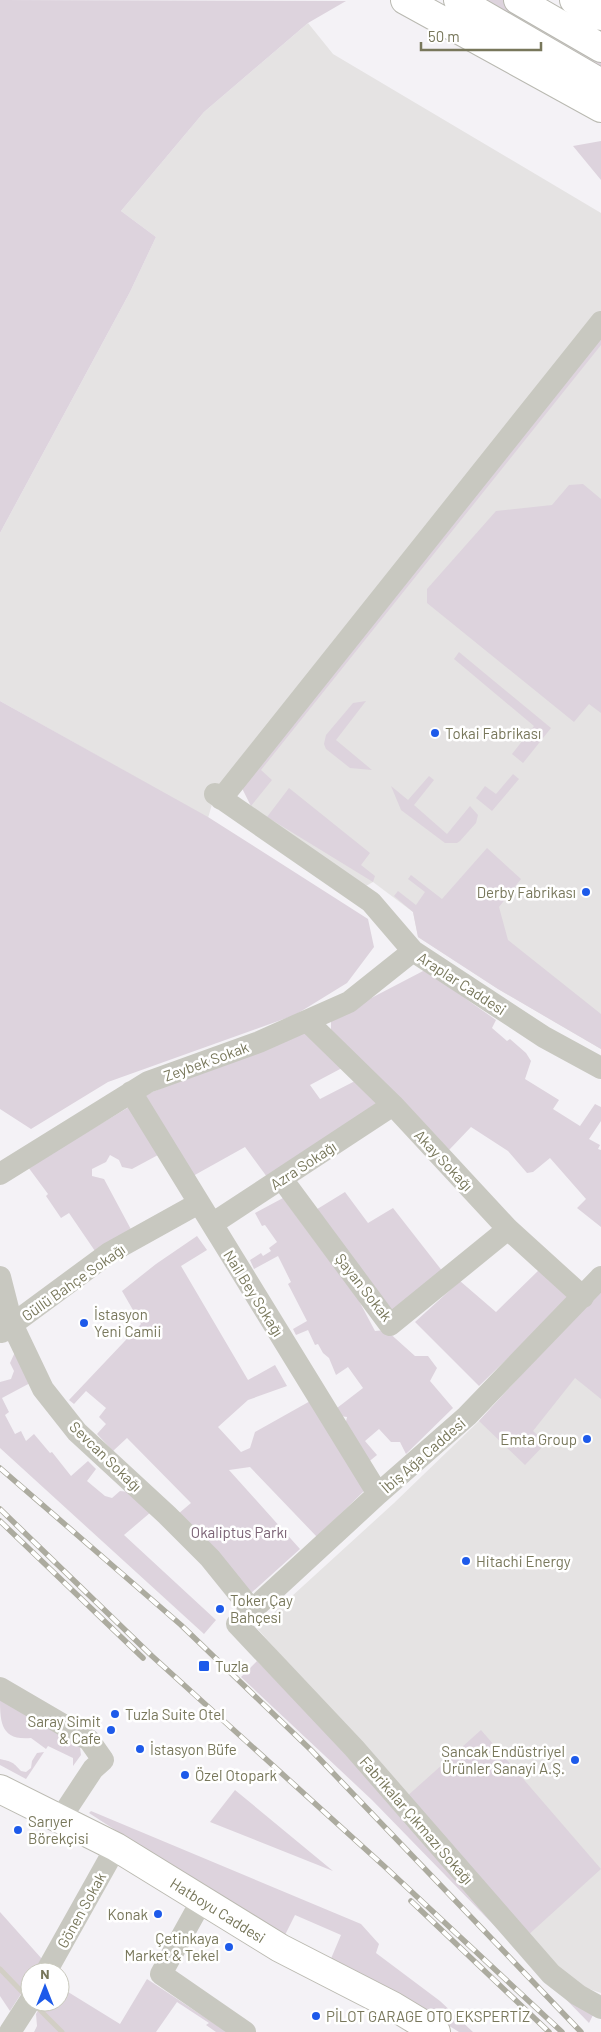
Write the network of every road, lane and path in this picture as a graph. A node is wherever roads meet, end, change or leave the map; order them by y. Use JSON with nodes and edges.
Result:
{"nodes":[{"id":1,"x":405,"y":0,"type":"edge"},
{"id":2,"x":458,"y":0,"type":"edge"},
{"id":3,"x":518,"y":0,"type":"edge"},
{"id":4,"x":574,"y":0,"type":"edge"},
{"id":5,"x":601,"y":16,"type":"edge"},
{"id":6,"x":601,"y":48,"type":"edge"},
{"id":7,"x":601,"y":83,"type":"edge"},
{"id":8,"x":601,"y":108,"type":"edge"},
{"id":9,"x":601,"y":322,"type":"edge"},
{"id":10,"x":414,"y":951,"type":"junction"},
{"id":11,"x":306,"y":1021,"type":"junction"},
{"id":12,"x":601,"y":1068,"type":"edge"},
{"id":13,"x":131,"y":1092,"type":"junction"},
{"id":14,"x":393,"y":1105,"type":"junction"},
{"id":15,"x":0,"y":1174,"type":"edge"},
{"id":16,"x":282,"y":1178,"type":"junction"},
{"id":17,"x":199,"y":1203,"type":"junction"},
{"id":18,"x":212,"y":1224,"type":"junction"},
{"id":19,"x":508,"y":1229,"type":"junction"},
{"id":20,"x":0,"y":1277,"type":"edge"},
{"id":21,"x":601,"y":1277,"type":"edge"},
{"id":22,"x":583,"y":1298,"type":"junction"},
{"id":23,"x":6,"y":1329,"type":"edge"},
{"id":24,"x":378,"y":1494,"type":"junction"},
{"id":25,"x":245,"y":1617,"type":"junction"},
{"id":26,"x":0,"y":1688,"type":"edge"},
{"id":27,"x":0,"y":1789,"type":"edge"},
{"id":28,"x":60,"y":1819,"type":"junction"},
{"id":29,"x":116,"y":1847,"type":"junction"},
{"id":30,"x":202,"y":1900,"type":"junction"},
{"id":31,"x":52,"y":1962,"type":"edge"},
{"id":32,"x":601,"y":2008,"type":"edge"},
{"id":33,"x":23,"y":2012,"type":"edge"},
{"id":34,"x":10,"y":2032,"type":"edge"},
{"id":35,"x":245,"y":2032,"type":"edge"},
{"id":36,"x":436,"y":2032,"type":"edge"}],
"edges":[{"from":1,"to":8,"type":"main road"},
{"from":2,"to":7,"type":"main road"},
{"from":3,"to":6,"type":"main road"},
{"from":4,"to":5,"type":"main road"},
{"from":9,"to":10,"type":"street","name":"Araplar Caddesi"},
{"from":10,"to":11,"type":"street","name":"Zeybek Sokak"},
{"from":10,"to":12,"type":"street","name":"Araplar Caddesi"},
{"from":11,"to":13,"type":"street","name":"Zeybek Sokak"},
{"from":11,"to":14,"type":"street","name":"Akay Sokağı"},
{"from":13,"to":15,"type":"street","name":"Zeybek Sokak"},
{"from":13,"to":17,"type":"street","name":"Nail Bey Sokağı"},
{"from":14,"to":16,"type":"street","name":"Azra Sokağı"},
{"from":14,"to":19,"type":"street","name":"Akay Sokağı"},
{"from":16,"to":18,"type":"street","name":"Azra Sokağı"},
{"from":16,"to":19,"type":"street","name":"Şayan Sokak"},
{"from":17,"to":18,"type":"street","name":"Nail Bey Sokağı"},
{"from":17,"to":23,"type":"street","name":"Güllü Bahçe Sokağı"},
{"from":18,"to":24,"type":"street","name":"Nail Bey Sokağı"},
{"from":19,"to":22,"type":"street","name":"Akay Sokağı"},
{"from":20,"to":23,"type":"street","name":"Sevcan Sokağı"},
{"from":21,"to":22,"type":"street","name":"İbiş Ağa Caddesi"},
{"from":22,"to":24,"type":"street","name":"İbiş Ağa Caddesi"},
{"from":23,"to":25,"type":"street","name":"Sevcan Sokağı"},
{"from":24,"to":25,"type":"street","name":"İbiş Ağa Caddesi"},
{"from":25,"to":32,"type":"street","name":"Fabrikalar Çıkmazı Sokağı"},
{"from":26,"to":28,"type":"street"},
{"from":27,"to":28,"type":"main road","name":"Hatboyu Caddesi"},
{"from":28,"to":29,"type":"main road","name":"Hatboyu Caddesi"},
{"from":29,"to":30,"type":"main road","name":"Hatboyu Caddesi"},
{"from":29,"to":31,"type":"street","name":"Gönen Sokak"},
{"from":30,"to":35,"type":"street"},
{"from":30,"to":36,"type":"main road","name":"Hatboyu Caddesi"},
{"from":33,"to":34,"type":"street"}]}
